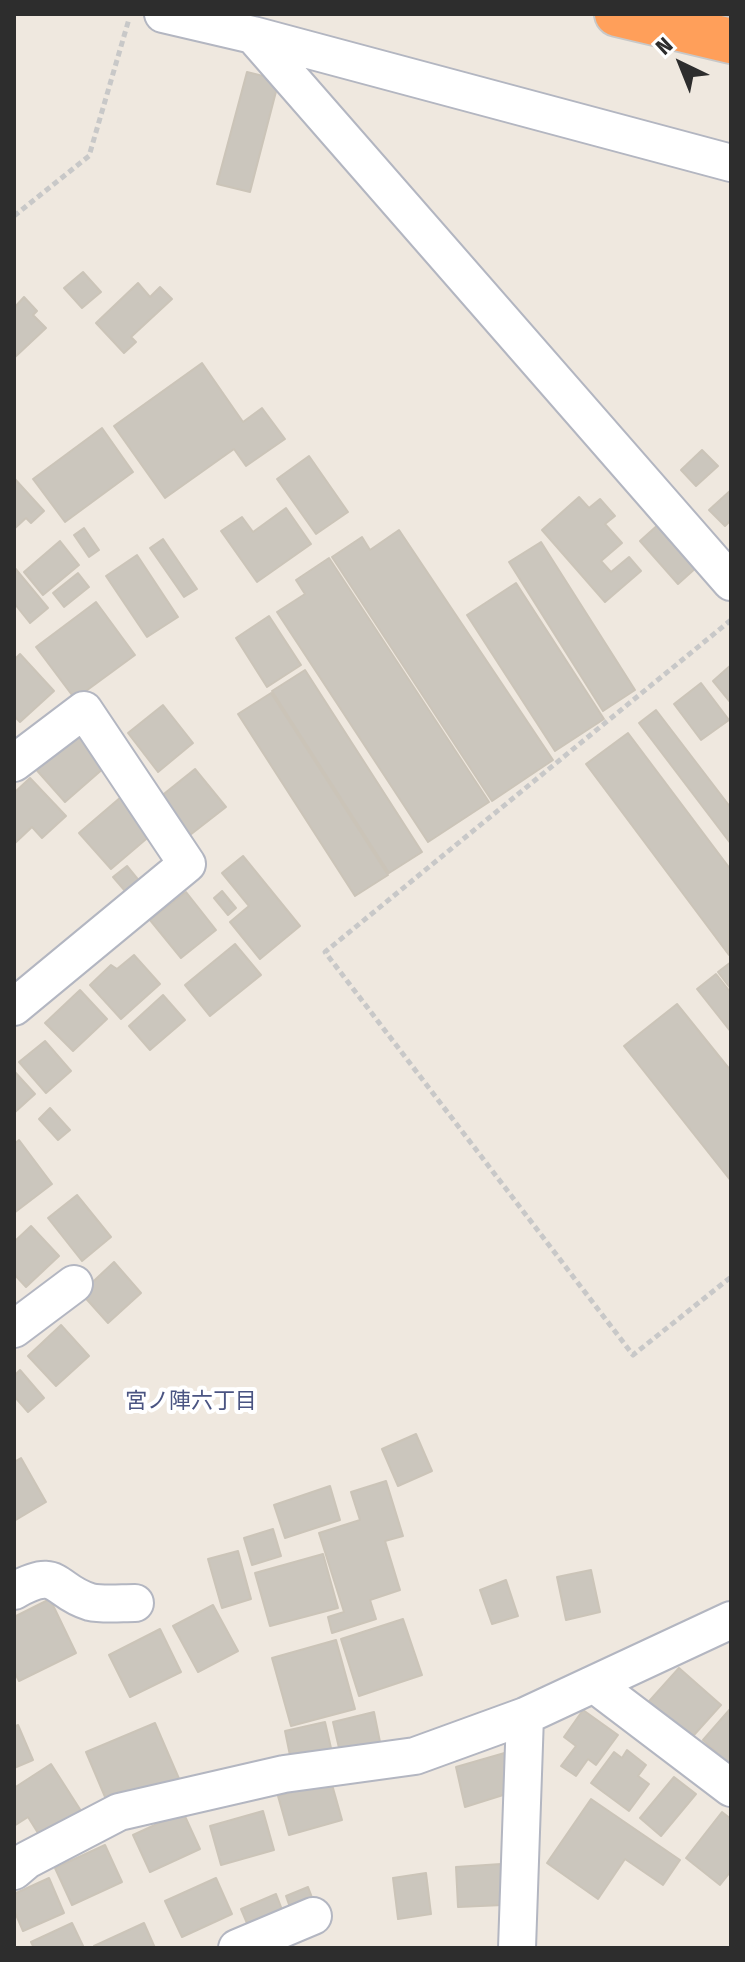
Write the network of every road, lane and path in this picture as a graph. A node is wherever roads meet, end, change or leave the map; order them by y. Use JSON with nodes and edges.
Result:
{"nodes":[{"id":1,"x":131,"y":14,"type":"edge"},
{"id":2,"x":163,"y":14,"type":"edge"},
{"id":3,"x":617,"y":14,"type":"edge"},
{"id":4,"x":253,"y":35,"type":"junction"},
{"id":5,"x":731,"y":41,"type":"edge"},
{"id":6,"x":731,"y":163,"type":"edge"},
{"id":7,"x":14,"y":216,"type":"edge"},
{"id":8,"x":731,"y":581,"type":"edge"},
{"id":9,"x":731,"y":620,"type":"edge"},
{"id":10,"x":14,"y":763,"type":"edge"},
{"id":11,"x":14,"y":1007,"type":"edge"},
{"id":12,"x":731,"y":1277,"type":"edge"},
{"id":13,"x":74,"y":1284,"type":"dead end"},
{"id":14,"x":14,"y":1329,"type":"edge"},
{"id":15,"x":14,"y":1591,"type":"edge"},
{"id":16,"x":135,"y":1603,"type":"dead end"},
{"id":17,"x":731,"y":1620,"type":"edge"},
{"id":18,"x":594,"y":1684,"type":"junction"},
{"id":19,"x":525,"y":1716,"type":"junction"},
{"id":20,"x":731,"y":1788,"type":"edge"},
{"id":21,"x":14,"y":1871,"type":"edge"},
{"id":22,"x":313,"y":1916,"type":"dead end"},
{"id":23,"x":237,"y":1948,"type":"edge"},
{"id":24,"x":517,"y":1948,"type":"edge"}],
"edges":[{"from":1,"to":7,"type":"path"},
{"from":2,"to":4,"type":"street"},
{"from":3,"to":5,"type":"highway"},
{"from":4,"to":6,"type":"street"},
{"from":4,"to":8,"type":"street"},
{"from":9,"to":12,"type":"path"},
{"from":10,"to":11,"type":"street"},
{"from":13,"to":14,"type":"street"},
{"from":15,"to":16,"type":"street"},
{"from":17,"to":18,"type":"street"},
{"from":18,"to":19,"type":"street"},
{"from":18,"to":20,"type":"street"},
{"from":19,"to":21,"type":"street"},
{"from":19,"to":24,"type":"street"},
{"from":22,"to":23,"type":"street"}]}
